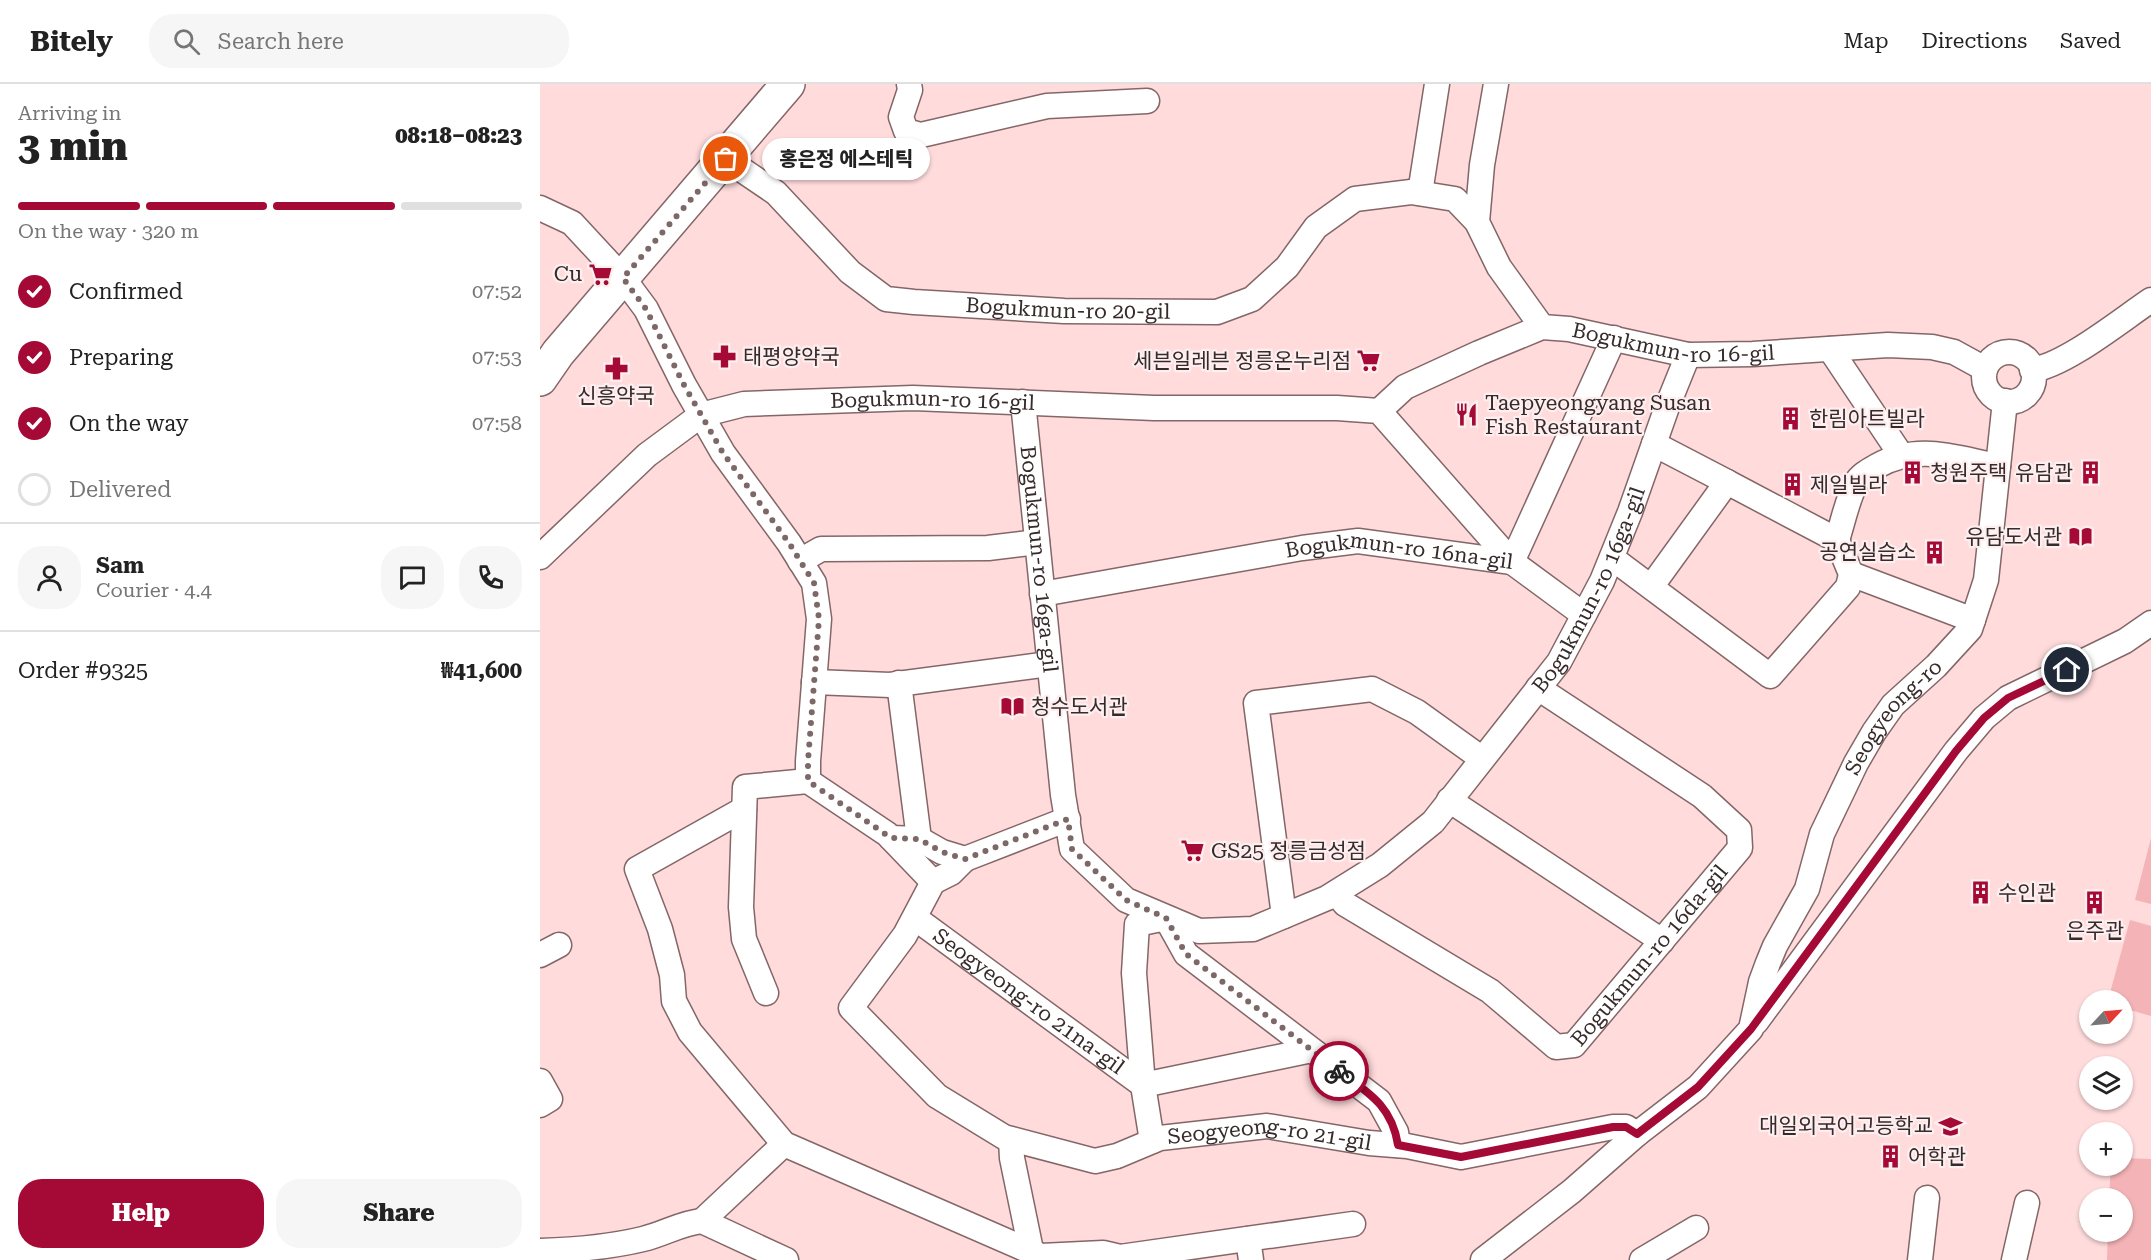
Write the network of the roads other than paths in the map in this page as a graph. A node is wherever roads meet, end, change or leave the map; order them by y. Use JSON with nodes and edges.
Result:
{"nodes":[{"id":1,"x":788,"y":84,"type":"edge"},
{"id":2,"x":909,"y":84,"type":"edge"},
{"id":3,"x":1437,"y":84,"type":"edge"},
{"id":4,"x":1496,"y":84,"type":"edge"},
{"id":5,"x":1146,"y":101,"type":"dead end"},
{"id":6,"x":726,"y":159,"type":"junction"},
{"id":7,"x":1420,"y":193,"type":"junction"},
{"id":8,"x":540,"y":208,"type":"edge"},
{"id":9,"x":1477,"y":222,"type":"junction"},
{"id":10,"x":623,"y":278,"type":"junction"},
{"id":11,"x":2151,"y":300,"type":"edge"},
{"id":12,"x":1542,"y":327,"type":"junction"},
{"id":13,"x":1614,"y":338,"type":"junction"},
{"id":14,"x":1830,"y":349,"type":"junction"},
{"id":15,"x":1688,"y":355,"type":"junction"},
{"id":16,"x":1985,"y":369,"type":"junction"},
{"id":17,"x":2032,"y":370,"type":"junction"},
{"id":18,"x":540,"y":379,"type":"edge"},
{"id":19,"x":2005,"y":401,"type":"junction"},
{"id":20,"x":1023,"y":402,"type":"junction"},
{"id":21,"x":1379,"y":411,"type":"junction"},
{"id":22,"x":701,"y":416,"type":"junction"},
{"id":23,"x":1654,"y":444,"type":"junction"},
{"id":24,"x":1901,"y":455,"type":"junction"},
{"id":25,"x":1998,"y":466,"type":"junction"},
{"id":26,"x":1727,"y":482,"type":"junction"},
{"id":27,"x":1838,"y":540,"type":"junction"},
{"id":28,"x":1037,"y":542,"type":"junction"},
{"id":29,"x":540,"y":556,"type":"edge"},
{"id":30,"x":1612,"y":558,"type":"junction"},
{"id":31,"x":800,"y":561,"type":"junction"},
{"id":32,"x":1512,"y":562,"type":"junction"},
{"id":33,"x":1851,"y":574,"type":"junction"},
{"id":34,"x":1651,"y":587,"type":"junction"},
{"id":35,"x":1042,"y":594,"type":"junction"},
{"id":36,"x":1584,"y":615,"type":"junction"},
{"id":37,"x":1973,"y":620,"type":"junction"},
{"id":38,"x":2151,"y":623,"type":"edge"},
{"id":39,"x":1049,"y":664,"type":"junction"},
{"id":40,"x":814,"y":682,"type":"junction"},
{"id":41,"x":899,"y":683,"type":"junction"},
{"id":42,"x":1538,"y":688,"type":"junction"},
{"id":43,"x":1482,"y":758,"type":"junction"},
{"id":44,"x":808,"y":781,"type":"junction"},
{"id":45,"x":1449,"y":800,"type":"junction"},
{"id":46,"x":744,"y":809,"type":"junction"},
{"id":47,"x":1068,"y":819,"type":"junction"},
{"id":48,"x":891,"y":838,"type":"junction"},
{"id":49,"x":919,"y":839,"type":"junction"},
{"id":50,"x":965,"y":859,"type":"junction"},
{"id":51,"x":933,"y":882,"type":"junction"},
{"id":52,"x":1336,"y":893,"type":"junction"},
{"id":53,"x":1284,"y":916,"type":"junction"},
{"id":54,"x":915,"y":918,"type":"junction"},
{"id":55,"x":1166,"y":918,"type":"junction"},
{"id":56,"x":1662,"y":941,"type":"junction"},
{"id":57,"x":766,"y":993,"type":"dead end"},
{"id":58,"x":1751,"y":1029,"type":"junction"},
{"id":59,"x":1312,"y":1050,"type":"junction"},
{"id":60,"x":540,"y":1081,"type":"edge"},
{"id":61,"x":1143,"y":1084,"type":"junction"},
{"id":62,"x":540,"y":1105,"type":"edge"},
{"id":63,"x":1637,"y":1134,"type":"junction"},
{"id":64,"x":1011,"y":1140,"type":"junction"},
{"id":65,"x":1152,"y":1141,"type":"junction"},
{"id":66,"x":784,"y":1144,"type":"junction"},
{"id":67,"x":1398,"y":1145,"type":"junction"},
{"id":68,"x":1927,"y":1198,"type":"dead end"},
{"id":69,"x":2027,"y":1203,"type":"dead end"},
{"id":70,"x":702,"y":1221,"type":"junction"},
{"id":71,"x":1353,"y":1224,"type":"dead end"},
{"id":72,"x":1696,"y":1228,"type":"dead end"},
{"id":73,"x":1249,"y":1250,"type":"edge"},
{"id":74,"x":540,"y":1251,"type":"edge"},
{"id":75,"x":1033,"y":1256,"type":"edge"},
{"id":76,"x":786,"y":1260,"type":"edge"},
{"id":77,"x":1483,"y":1260,"type":"edge"},
{"id":78,"x":1642,"y":1260,"type":"edge"},
{"id":79,"x":1920,"y":1260,"type":"edge"},
{"id":80,"x":2014,"y":1260,"type":"edge"}],
"edges":[{"from":1,"to":6,"type":"main road"},
{"from":2,"to":5,"type":"street"},
{"from":3,"to":7,"type":"street"},
{"from":4,"to":9,"type":"street"},
{"from":6,"to":7,"type":"street","name":"Bogukmun-ro 20-gil"},
{"from":6,"to":10,"type":"main road"},
{"from":7,"to":9,"type":"street","name":"Bogukmun-ro 20-gil"},
{"from":8,"to":10,"type":"street"},
{"from":9,"to":12,"type":"street"},
{"from":10,"to":18,"type":"main road"},
{"from":10,"to":22,"type":"street"},
{"from":11,"to":17,"type":"street"},
{"from":12,"to":13,"type":"street","name":"Bogukmun-ro 16-gil"},
{"from":12,"to":21,"type":"street","name":"Bogukmun-ro 16-gil"},
{"from":13,"to":15,"type":"street","name":"Bogukmun-ro 16-gil"},
{"from":13,"to":32,"type":"street","name":"Bogukmun-ro 16na-gil"},
{"from":14,"to":15,"type":"street","name":"Bogukmun-ro 16-gil"},
{"from":14,"to":16,"type":"street","name":"Bogukmun-ro 16-gil"},
{"from":14,"to":24,"type":"street"},
{"from":15,"to":23,"type":"street","name":"Bogukmun-ro 16ga-gil"},
{"from":16,"to":17,"type":"street"},
{"from":16,"to":19,"type":"street"},
{"from":17,"to":19,"type":"street"},
{"from":19,"to":25,"type":"street","name":"Seogyeong-ro"},
{"from":20,"to":21,"type":"street","name":"Bogukmun-ro 16-gil"},
{"from":20,"to":22,"type":"street","name":"Bogukmun-ro 16-gil"},
{"from":20,"to":28,"type":"street","name":"Bogukmun-ro 16ga-gil"},
{"from":21,"to":32,"type":"street"},
{"from":22,"to":29,"type":"street","name":"Bogukmun-ro 16-gil"},
{"from":22,"to":31,"type":"street"},
{"from":23,"to":26,"type":"street"},
{"from":23,"to":30,"type":"street","name":"Bogukmun-ro 16ga-gil"},
{"from":24,"to":25,"type":"street"},
{"from":24,"to":27,"type":"street"},
{"from":25,"to":37,"type":"street","name":"Seogyeong-ro"},
{"from":26,"to":27,"type":"street"},
{"from":26,"to":34,"type":"street"},
{"from":27,"to":33,"type":"street"},
{"from":28,"to":31,"type":"street"},
{"from":28,"to":35,"type":"street","name":"Bogukmun-ro 16ga-gil"},
{"from":30,"to":34,"type":"street"},
{"from":30,"to":36,"type":"street","name":"Bogukmun-ro 16ga-gil"},
{"from":31,"to":40,"type":"street"},
{"from":32,"to":35,"type":"street","name":"Bogukmun-ro 16na-gil"},
{"from":32,"to":36,"type":"street"},
{"from":33,"to":34,"type":"street"},
{"from":33,"to":37,"type":"street"},
{"from":35,"to":39,"type":"street","name":"Bogukmun-ro 16ga-gil"},
{"from":36,"to":42,"type":"street","name":"Bogukmun-ro 16ga-gil"},
{"from":37,"to":58,"type":"street","name":"Seogyeong-ro"},
{"from":38,"to":58,"type":"street"},
{"from":39,"to":41,"type":"street"},
{"from":39,"to":47,"type":"street","name":"Bogukmun-ro 16ga-gil"},
{"from":40,"to":41,"type":"street"},
{"from":40,"to":44,"type":"street"},
{"from":41,"to":49,"type":"street"},
{"from":42,"to":43,"type":"street","name":"Bogukmun-ro 16ga-gil"},
{"from":42,"to":56,"type":"street","name":"Bogukmun-ro 16da-gil"},
{"from":43,"to":45,"type":"street","name":"Bogukmun-ro 16ga-gil"},
{"from":43,"to":53,"type":"street"},
{"from":44,"to":46,"type":"street"},
{"from":44,"to":48,"type":"street"},
{"from":45,"to":52,"type":"street","name":"Bogukmun-ro 16ga-gil"},
{"from":45,"to":56,"type":"street"},
{"from":46,"to":57,"type":"street"},
{"from":46,"to":66,"type":"street"},
{"from":47,"to":50,"type":"street"},
{"from":47,"to":55,"type":"street","name":"Bogukmun-ro 16ga-gil"},
{"from":48,"to":49,"type":"street"},
{"from":48,"to":51,"type":"street"},
{"from":49,"to":50,"type":"street"},
{"from":50,"to":51,"type":"street"},
{"from":51,"to":54,"type":"street","name":"Seogyeong-ro 21-gil"},
{"from":52,"to":53,"type":"street","name":"Bogukmun-ro 16ga-gil"},
{"from":52,"to":56,"type":"street","name":"Bogukmun-ro 16da-gil"},
{"from":53,"to":55,"type":"street","name":"Bogukmun-ro 16ga-gil"},
{"from":54,"to":61,"type":"street","name":"Seogyeong-ro 21na-gil"},
{"from":54,"to":64,"type":"street","name":"Seogyeong-ro 21-gil"},
{"from":55,"to":59,"type":"street"},
{"from":55,"to":61,"type":"street"},
{"from":58,"to":63,"type":"street"},
{"from":59,"to":61,"type":"street","name":"Seogyeong-ro 21na-gil"},
{"from":59,"to":67,"type":"street"},
{"from":60,"to":62,"type":"street"},
{"from":61,"to":65,"type":"street","name":"Seogyeong-ro 21na-gil"},
{"from":63,"to":67,"type":"street","name":"Seogyeong-ro 21-gil"},
{"from":63,"to":77,"type":"street"},
{"from":64,"to":65,"type":"street","name":"Seogyeong-ro 21-gil"},
{"from":64,"to":75,"type":"street"},
{"from":65,"to":67,"type":"street","name":"Seogyeong-ro 21-gil"},
{"from":66,"to":70,"type":"street"},
{"from":66,"to":75,"type":"street"},
{"from":68,"to":79,"type":"street"},
{"from":69,"to":80,"type":"street"},
{"from":70,"to":74,"type":"street"},
{"from":70,"to":76,"type":"street"},
{"from":71,"to":73,"type":"street"},
{"from":72,"to":78,"type":"street"},
{"from":73,"to":75,"type":"street"}]}
